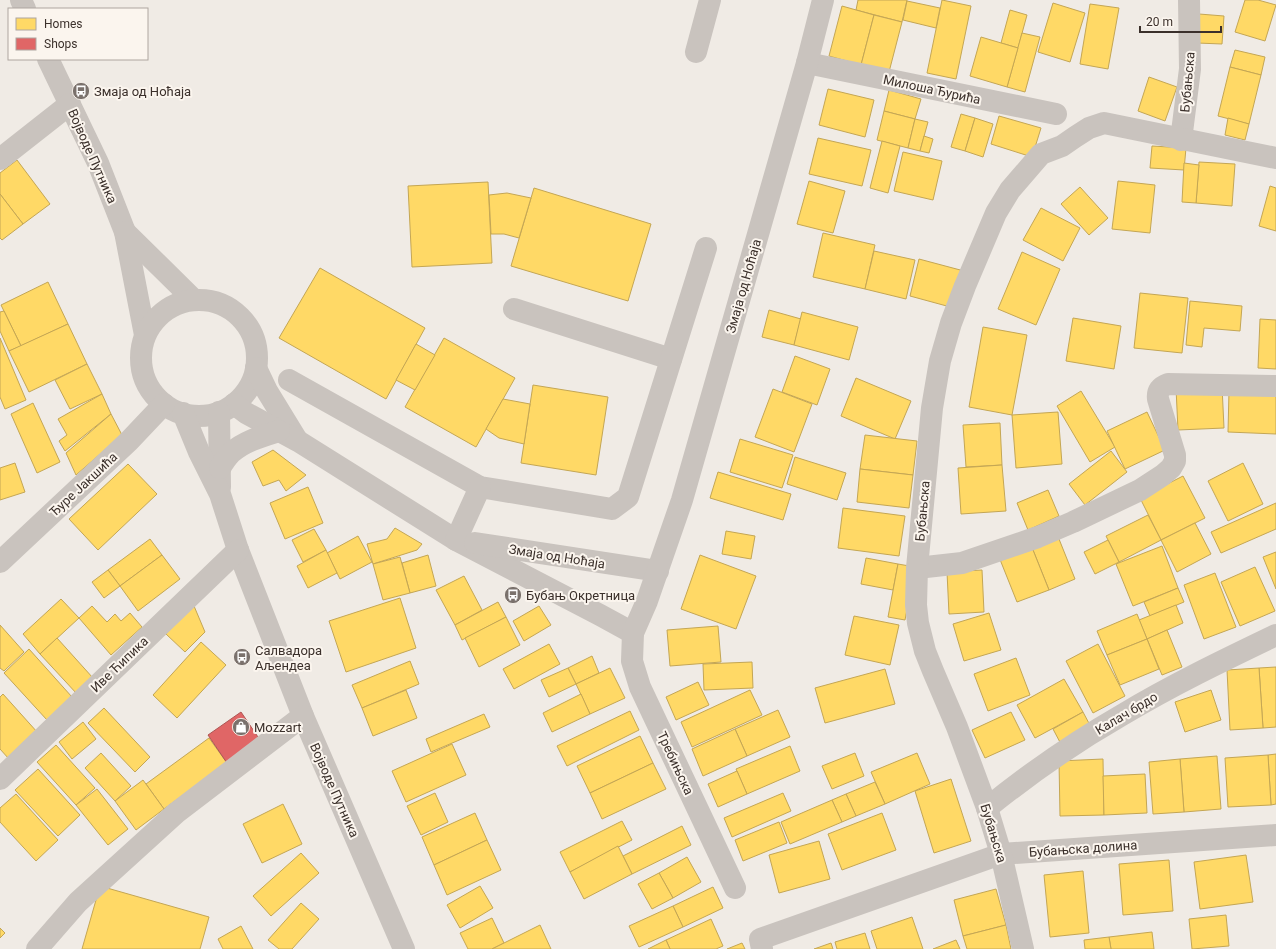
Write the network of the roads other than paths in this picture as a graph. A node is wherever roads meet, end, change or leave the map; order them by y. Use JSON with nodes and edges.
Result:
{"nodes":[{"id":1,"x":710,"y":0,"type":"edge"},
{"id":2,"x":823,"y":0,"type":"edge"},
{"id":3,"x":1189,"y":0,"type":"edge"},
{"id":4,"x":696,"y":52,"type":"dead end"},
{"id":5,"x":48,"y":60,"type":"edge"},
{"id":6,"x":807,"y":64,"type":"junction"},
{"id":7,"x":70,"y":104,"type":"junction"},
{"id":8,"x":1056,"y":114,"type":"dead end"},
{"id":9,"x":1182,"y":140,"type":"junction"},
{"id":10,"x":1276,"y":158,"type":"edge"},
{"id":11,"x":0,"y":159,"type":"edge"},
{"id":12,"x":125,"y":232,"type":"junction"},
{"id":13,"x":706,"y":248,"type":"dead end"},
{"id":14,"x":193,"y":299,"type":"junction"},
{"id":15,"x":514,"y":309,"type":"dead end"},
{"id":16,"x":145,"y":335,"type":"junction"},
{"id":17,"x":672,"y":359,"type":"junction"},
{"id":18,"x":256,"y":368,"type":"junction"},
{"id":19,"x":289,"y":380,"type":"dead end"},
{"id":20,"x":1276,"y":386,"type":"edge"},
{"id":21,"x":226,"y":408,"type":"junction"},
{"id":22,"x":173,"y":409,"type":"junction"},
{"id":23,"x":279,"y":430,"type":"junction"},
{"id":24,"x":298,"y":441,"type":"junction"},
{"id":25,"x":220,"y":468,"type":"junction"},
{"id":26,"x":480,"y":487,"type":"junction"},
{"id":27,"x":220,"y":494,"type":"junction"},
{"id":28,"x":456,"y":540,"type":"junction"},
{"id":29,"x":238,"y":550,"type":"junction"},
{"id":30,"x":0,"y":562,"type":"edge"},
{"id":31,"x":917,"y":568,"type":"junction"},
{"id":32,"x":658,"y":571,"type":"junction"},
{"id":33,"x":632,"y":633,"type":"junction"},
{"id":34,"x":1276,"y":635,"type":"edge"},
{"id":35,"x":303,"y":716,"type":"junction"},
{"id":36,"x":0,"y":779,"type":"edge"},
{"id":37,"x":987,"y":808,"type":"junction"},
{"id":38,"x":1276,"y":835,"type":"edge"},
{"id":39,"x":1002,"y":854,"type":"junction"},
{"id":40,"x":736,"y":888,"type":"dead end"},
{"id":41,"x":761,"y":944,"type":"edge"},
{"id":42,"x":37,"y":949,"type":"edge"},
{"id":43,"x":404,"y":949,"type":"edge"},
{"id":44,"x":1024,"y":949,"type":"edge"}],
"edges":[{"from":1,"to":4,"type":"street"},
{"from":2,"to":6,"type":"street","name":"Змаја од Ноћаја"},
{"from":3,"to":9,"type":"street","name":"Бубањска"},
{"from":5,"to":7,"type":"street","name":"Војводе Путника"},
{"from":6,"to":8,"type":"street","name":"Милоша Ђурића"},
{"from":6,"to":32,"type":"street","name":"Змаја од Ноћаја"},
{"from":7,"to":11,"type":"street"},
{"from":7,"to":12,"type":"street","name":"Војводе Путника"},
{"from":9,"to":10,"type":"street"},
{"from":9,"to":31,"type":"street","name":"Бубањска"},
{"from":12,"to":14,"type":"street","name":"Војводе Путника"},
{"from":12,"to":16,"type":"street","name":"Војводе Путника"},
{"from":13,"to":17,"type":"street"},
{"from":14,"to":16,"type":"street","name":"Војводе Путника"},
{"from":14,"to":18,"type":"street","name":"Војводе Путника"},
{"from":15,"to":17,"type":"street"},
{"from":16,"to":22,"type":"street","name":"Војводе Путника"},
{"from":17,"to":26,"type":"street"},
{"from":18,"to":21,"type":"street","name":"Војводе Путника"},
{"from":18,"to":24,"type":"street","name":"Змаја од Ноћаја"},
{"from":19,"to":26,"type":"street"},
{"from":20,"to":31,"type":"street"},
{"from":21,"to":22,"type":"street"},
{"from":21,"to":23,"type":"street","name":"Змаја од Ноћаја"},
{"from":21,"to":25,"type":"street","name":"Војводе Путника"},
{"from":22,"to":27,"type":"street","name":"Војводе Путника"},
{"from":22,"to":30,"type":"street","name":"Ђуре Јакшића"},
{"from":23,"to":24,"type":"street","name":"Змаја од Ноћаја"},
{"from":23,"to":25,"type":"street"},
{"from":24,"to":28,"type":"street","name":"Змаја од Ноћаја"},
{"from":25,"to":27,"type":"street","name":"Војводе Путника"},
{"from":26,"to":28,"type":"street"},
{"from":27,"to":29,"type":"street","name":"Војводе Путника"},
{"from":28,"to":32,"type":"street","name":"Змаја од Ноћаја"},
{"from":28,"to":33,"type":"street","name":"Змаја од Ноћаја"},
{"from":29,"to":35,"type":"street","name":"Војводе Путника"},
{"from":29,"to":36,"type":"street","name":"Иве Ћипика"},
{"from":31,"to":37,"type":"street","name":"Бубањска"},
{"from":32,"to":33,"type":"street","name":"Змаја од Ноћаја"},
{"from":33,"to":40,"type":"street","name":"Требињска"},
{"from":34,"to":37,"type":"street","name":"Калач брдо"},
{"from":35,"to":42,"type":"street"},
{"from":35,"to":43,"type":"street","name":"Војводе Путника"},
{"from":37,"to":39,"type":"street","name":"Бубањска"},
{"from":38,"to":39,"type":"street","name":"Бубањска долина"},
{"from":39,"to":41,"type":"street","name":"Бубањска долина"},
{"from":39,"to":44,"type":"street","name":"Бубањска"}]}
